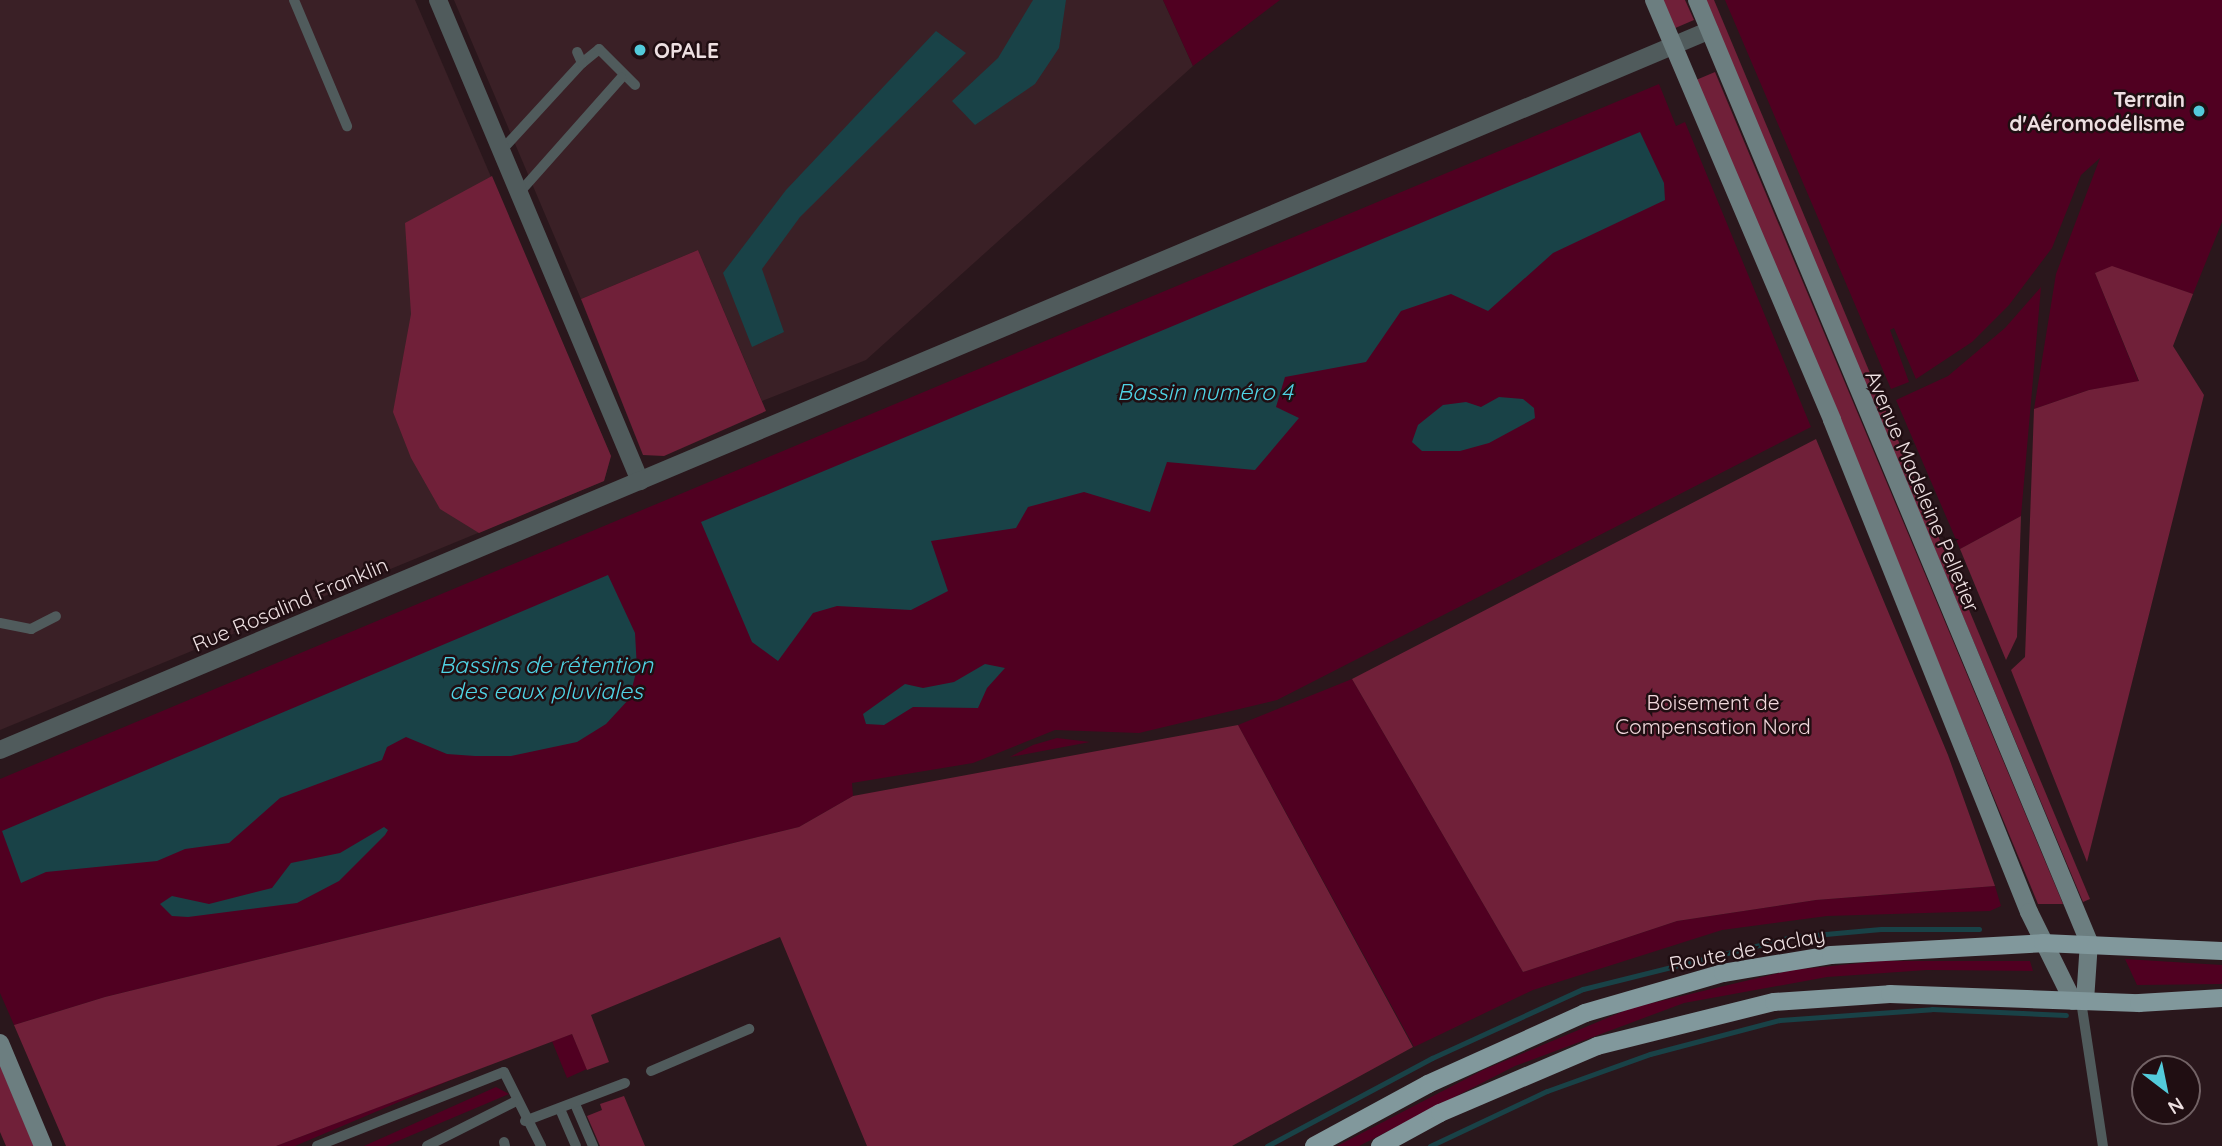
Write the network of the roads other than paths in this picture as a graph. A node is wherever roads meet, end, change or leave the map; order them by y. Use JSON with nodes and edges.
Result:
{"nodes":[{"id":1,"x":294,"y":0,"type":"edge"},
{"id":2,"x":438,"y":0,"type":"edge"},
{"id":3,"x":1654,"y":0,"type":"edge"},
{"id":4,"x":1697,"y":0,"type":"edge"},
{"id":5,"x":1710,"y":30,"type":"junction"},
{"id":6,"x":1672,"y":44,"type":"junction"},
{"id":7,"x":577,"y":52,"type":"dead end"},
{"id":8,"x":582,"y":62,"type":"junction"},
{"id":9,"x":621,"y":78,"type":"dead end"},
{"id":10,"x":635,"y":85,"type":"dead end"},
{"id":11,"x":347,"y":126,"type":"dead end"},
{"id":12,"x":501,"y":151,"type":"junction"},
{"id":13,"x":519,"y":193,"type":"junction"},
{"id":14,"x":640,"y":481,"type":"junction"},
{"id":15,"x":56,"y":616,"type":"dead end"},
{"id":16,"x":0,"y":623,"type":"edge"},
{"id":17,"x":0,"y":750,"type":"edge"},
{"id":18,"x":2089,"y":942,"type":"junction"},
{"id":19,"x":2043,"y":943,"type":"junction"},
{"id":20,"x":2222,"y":951,"type":"edge"},
{"id":21,"x":2222,"y":998,"type":"edge"},
{"id":22,"x":2080,"y":1001,"type":"junction"},
{"id":23,"x":749,"y":1029,"type":"dead end"},
{"id":24,"x":0,"y":1043,"type":"edge"},
{"id":25,"x":651,"y":1071,"type":"dead end"},
{"id":26,"x":625,"y":1083,"type":"dead end"},
{"id":27,"x":516,"y":1101,"type":"junction"},
{"id":28,"x":575,"y":1104,"type":"junction"},
{"id":29,"x":560,"y":1109,"type":"junction"},
{"id":30,"x":525,"y":1121,"type":"junction"},
{"id":31,"x":539,"y":1143,"type":"edge"},
{"id":32,"x":43,"y":1146,"type":"edge"},
{"id":33,"x":317,"y":1146,"type":"edge"},
{"id":34,"x":427,"y":1146,"type":"edge"},
{"id":35,"x":576,"y":1146,"type":"edge"},
{"id":36,"x":593,"y":1146,"type":"edge"},
{"id":37,"x":1314,"y":1146,"type":"edge"},
{"id":38,"x":1380,"y":1146,"type":"edge"},
{"id":39,"x":2103,"y":1146,"type":"edge"}],
"edges":[{"from":1,"to":11,"type":"lane"},
{"from":2,"to":12,"type":"street"},
{"from":3,"to":6,"type":"street"},
{"from":4,"to":5,"type":"street","name":"Avenue Madeleine Pelletier"},
{"from":5,"to":6,"type":"street","name":"Rue Rosalind Franklin"},
{"from":5,"to":18,"type":"street","name":"Avenue Madeleine Pelletier"},
{"from":6,"to":14,"type":"street","name":"Rue Rosalind Franklin"},
{"from":6,"to":19,"type":"street"},
{"from":7,"to":8,"type":"lane"},
{"from":8,"to":10,"type":"lane"},
{"from":8,"to":12,"type":"lane"},
{"from":9,"to":13,"type":"lane"},
{"from":12,"to":13,"type":"street"},
{"from":13,"to":14,"type":"street"},
{"from":14,"to":17,"type":"street","name":"Rue Rosalind Franklin"},
{"from":15,"to":16,"type":"lane"},
{"from":18,"to":19,"type":"main road","name":"Route de Saclay"},
{"from":18,"to":20,"type":"main road","name":"Route de Saclay"},
{"from":18,"to":22,"type":"street","name":"Avenue Madeleine Pelletier"},
{"from":19,"to":22,"type":"street"},
{"from":19,"to":37,"type":"main road","name":"Route de Saclay"},
{"from":21,"to":22,"type":"main road"},
{"from":22,"to":38,"type":"main road"},
{"from":22,"to":39,"type":"lane"},
{"from":23,"to":25,"type":"lane"},
{"from":24,"to":32,"type":"street"},
{"from":26,"to":28,"type":"lane"},
{"from":27,"to":30,"type":"lane"},
{"from":27,"to":33,"type":"lane"},
{"from":27,"to":34,"type":"lane"},
{"from":28,"to":29,"type":"lane"},
{"from":28,"to":36,"type":"lane"},
{"from":29,"to":30,"type":"lane"},
{"from":29,"to":35,"type":"lane"},
{"from":30,"to":31,"type":"lane"}]}
